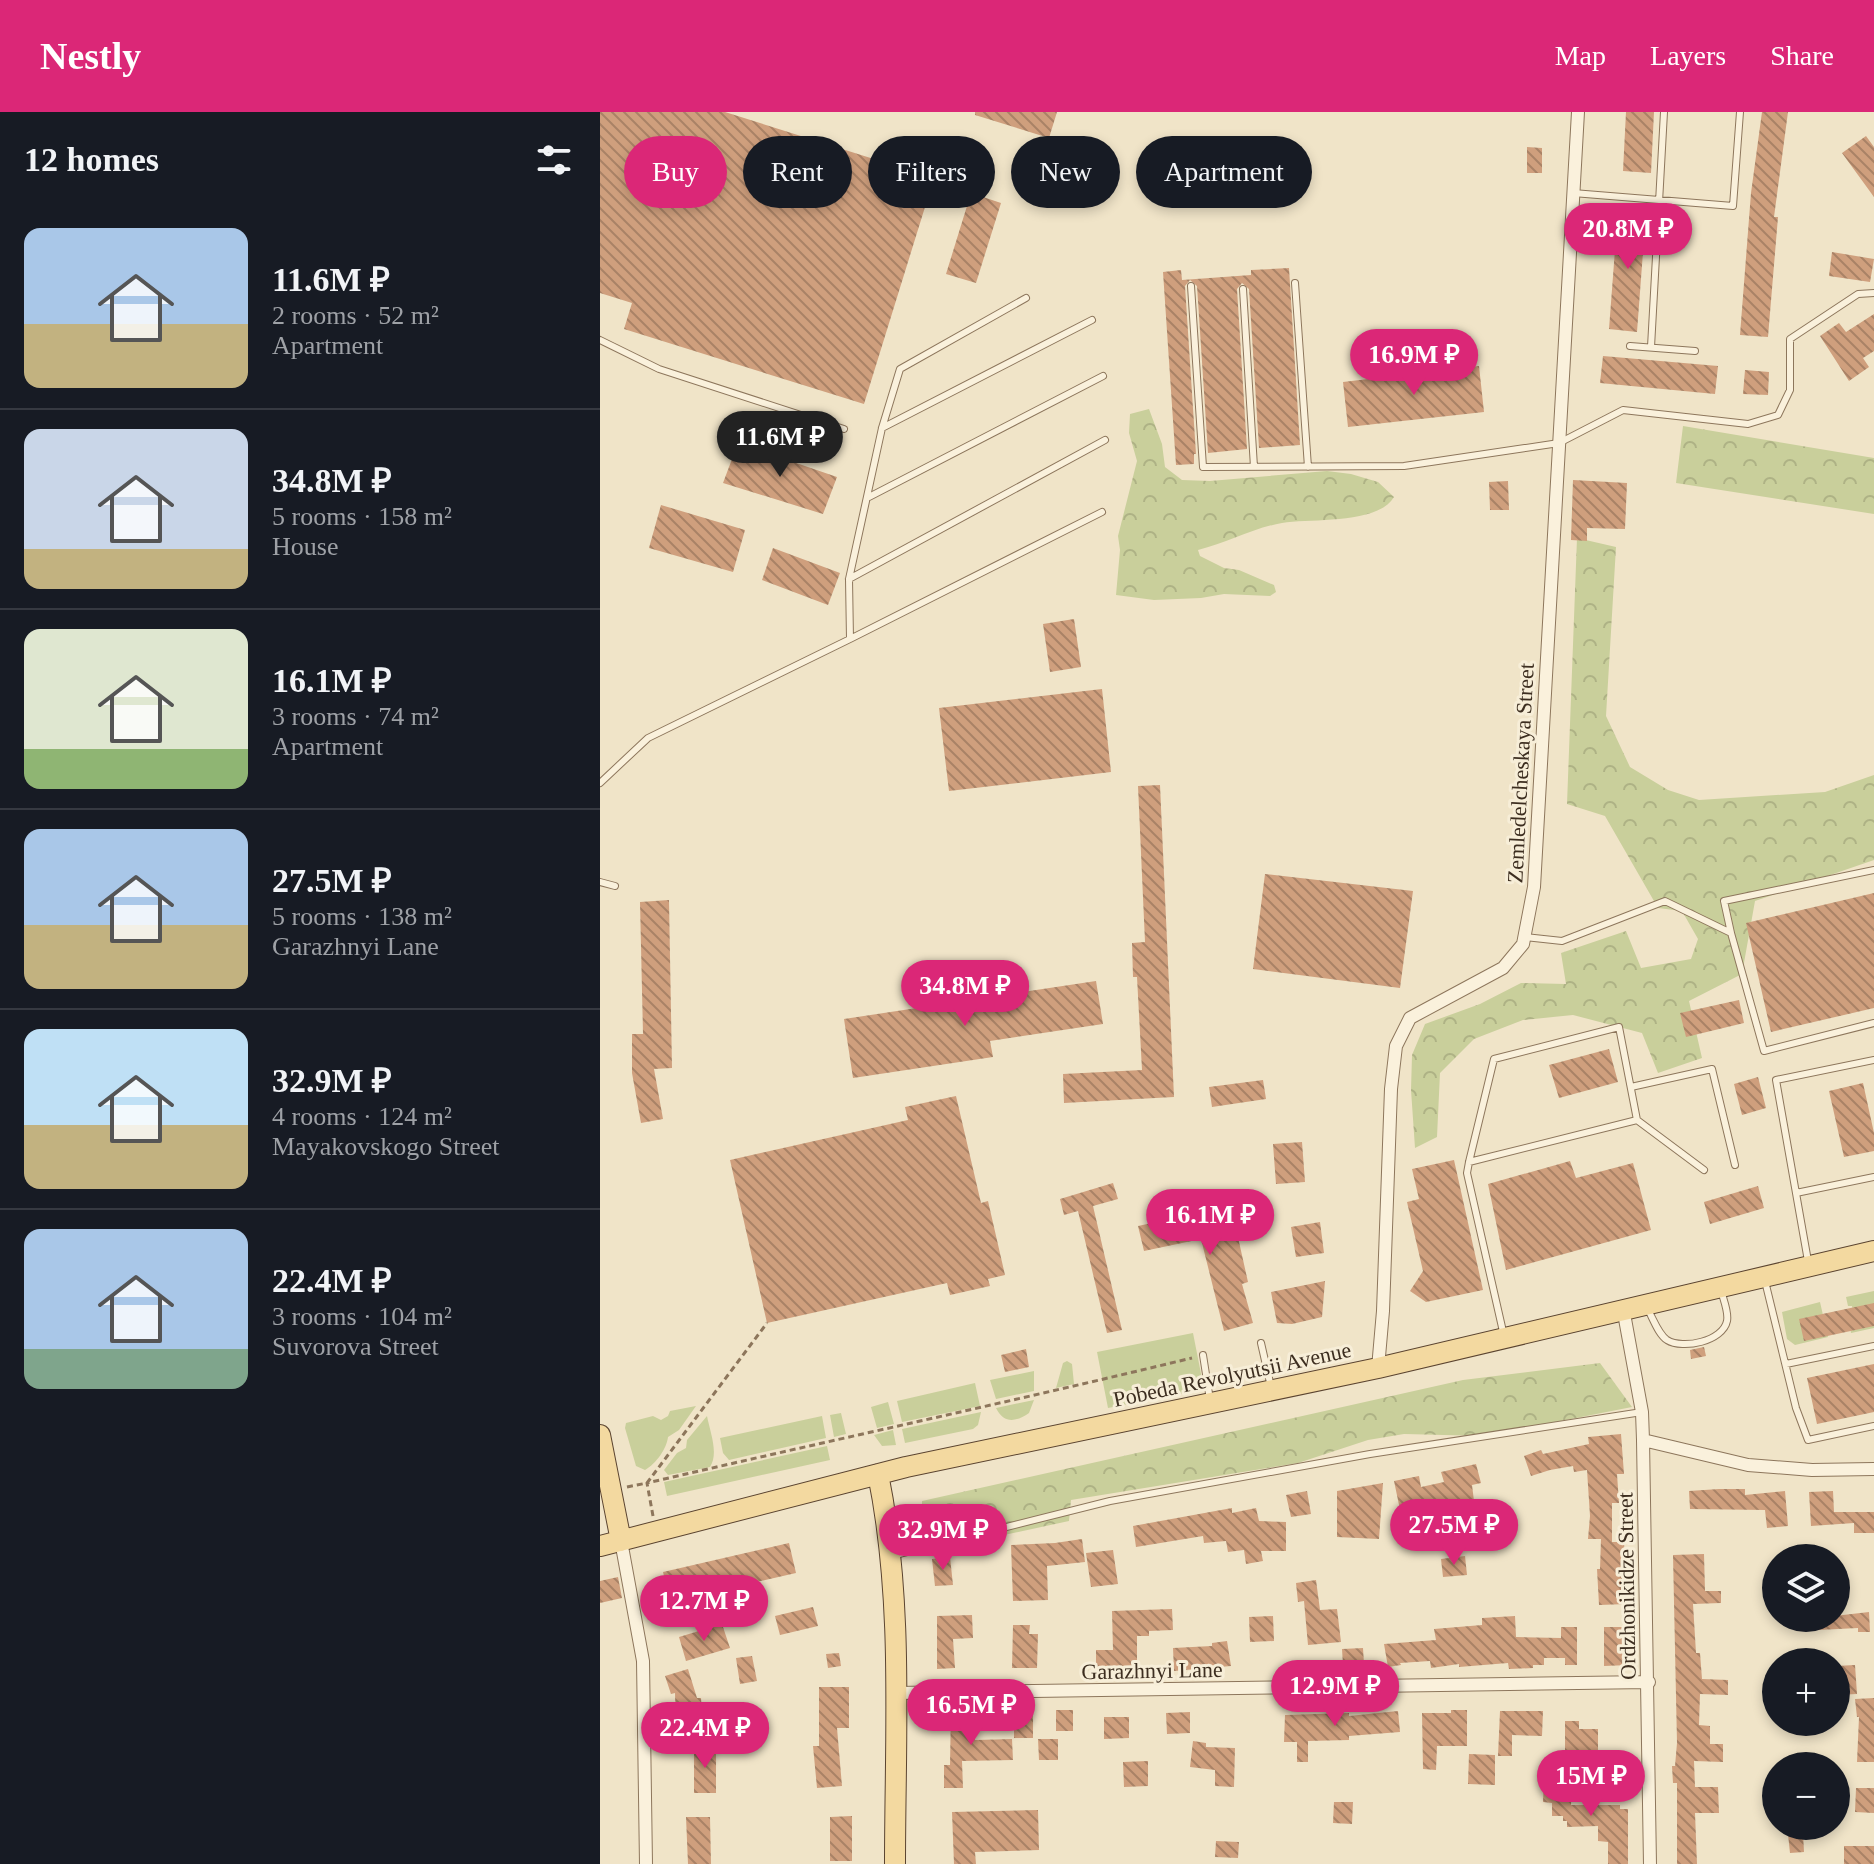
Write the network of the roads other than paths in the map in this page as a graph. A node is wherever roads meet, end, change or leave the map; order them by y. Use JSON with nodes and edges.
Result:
{"nodes":[{"id":1,"x":1578,"y":112,"type":"edge"},
{"id":2,"x":1664,"y":112,"type":"edge"},
{"id":3,"x":1740,"y":112,"type":"edge"},
{"id":4,"x":1573,"y":193,"type":"junction"},
{"id":5,"x":1660,"y":200,"type":"junction"},
{"id":6,"x":1295,"y":283,"type":"dead end"},
{"id":7,"x":1191,"y":286,"type":"dead end"},
{"id":8,"x":1243,"y":289,"type":"dead end"},
{"id":9,"x":1874,"y":293,"type":"edge"},
{"id":10,"x":1026,"y":298,"type":"dead end"},
{"id":11,"x":1092,"y":320,"type":"dead end"},
{"id":12,"x":600,"y":340,"type":"edge"},
{"id":13,"x":1630,"y":346,"type":"dead end"},
{"id":14,"x":1651,"y":347,"type":"junction"},
{"id":15,"x":1695,"y":351,"type":"dead end"},
{"id":16,"x":1103,"y":376,"type":"dead end"},
{"id":17,"x":882,"y":428,"type":"junction"},
{"id":18,"x":844,"y":429,"type":"dead end"},
{"id":19,"x":1105,"y":440,"type":"dead end"},
{"id":20,"x":1559,"y":443,"type":"junction"},
{"id":21,"x":1254,"y":467,"type":"junction"},
{"id":22,"x":1308,"y":467,"type":"junction"},
{"id":23,"x":869,"y":497,"type":"junction"},
{"id":24,"x":1102,"y":512,"type":"dead end"},
{"id":25,"x":849,"y":579,"type":"junction"},
{"id":26,"x":850,"y":639,"type":"junction"},
{"id":27,"x":600,"y":783,"type":"edge"},
{"id":28,"x":1874,"y":870,"type":"edge"},
{"id":29,"x":600,"y":882,"type":"edge"},
{"id":30,"x":615,"y":886,"type":"dead end"},
{"id":31,"x":1731,"y":933,"type":"junction"},
{"id":32,"x":1525,"y":937,"type":"junction"},
{"id":33,"x":1874,"y":1023,"type":"edge"},
{"id":34,"x":1874,"y":1060,"type":"edge"},
{"id":35,"x":1631,"y":1087,"type":"junction"},
{"id":36,"x":1637,"y":1120,"type":"junction"},
{"id":37,"x":1469,"y":1162,"type":"junction"},
{"id":38,"x":1735,"y":1165,"type":"dead end"},
{"id":39,"x":1704,"y":1170,"type":"dead end"},
{"id":40,"x":1874,"y":1177,"type":"edge"},
{"id":41,"x":1796,"y":1193,"type":"junction"},
{"id":42,"x":1874,"y":1251,"type":"edge"},
{"id":43,"x":1809,"y":1266,"type":"junction"},
{"id":44,"x":1764,"y":1277,"type":"junction"},
{"id":45,"x":1720,"y":1287,"type":"junction"},
{"id":46,"x":1646,"y":1305,"type":"junction"},
{"id":47,"x":1623,"y":1308,"type":"junction"},
{"id":48,"x":1505,"y":1340,"type":"junction"},
{"id":49,"x":1261,"y":1343,"type":"dead end"},
{"id":50,"x":1874,"y":1346,"type":"edge"},
{"id":51,"x":1203,"y":1355,"type":"road end"},
{"id":52,"x":1786,"y":1364,"type":"junction"},
{"id":53,"x":1378,"y":1368,"type":"junction"},
{"id":54,"x":1272,"y":1391,"type":"junction"},
{"id":55,"x":1211,"y":1403,"type":"junction"},
{"id":56,"x":1642,"y":1412,"type":"junction"},
{"id":57,"x":1874,"y":1426,"type":"edge"},
{"id":58,"x":600,"y":1435,"type":"edge"},
{"id":59,"x":1643,"y":1440,"type":"junction"},
{"id":60,"x":1874,"y":1469,"type":"edge"},
{"id":61,"x":878,"y":1474,"type":"junction"},
{"id":62,"x":621,"y":1541,"type":"junction"},
{"id":63,"x":600,"y":1546,"type":"edge"},
{"id":64,"x":892,"y":1556,"type":"junction"},
{"id":65,"x":1649,"y":1682,"type":"junction"},
{"id":66,"x":895,"y":1693,"type":"junction"},
{"id":67,"x":646,"y":1864,"type":"edge"},
{"id":68,"x":895,"y":1864,"type":"edge"},
{"id":69,"x":1650,"y":1864,"type":"edge"}],
"edges":[{"from":1,"to":4,"type":"street","name":"Zemledelcheskaya Street"},
{"from":2,"to":5,"type":"lane"},
{"from":3,"to":5,"type":"lane"},
{"from":4,"to":5,"type":"lane"},
{"from":4,"to":20,"type":"street","name":"Zemledelcheskaya Street"},
{"from":5,"to":14,"type":"lane"},
{"from":6,"to":22,"type":"lane"},
{"from":7,"to":21,"type":"lane"},
{"from":8,"to":21,"type":"lane"},
{"from":9,"to":20,"type":"lane"},
{"from":10,"to":17,"type":"lane"},
{"from":11,"to":17,"type":"lane"},
{"from":12,"to":18,"type":"lane"},
{"from":13,"to":14,"type":"lane"},
{"from":14,"to":15,"type":"lane"},
{"from":16,"to":23,"type":"lane"},
{"from":17,"to":23,"type":"lane"},
{"from":19,"to":25,"type":"lane"},
{"from":20,"to":22,"type":"lane"},
{"from":20,"to":32,"type":"street","name":"Zemledelcheskaya Street"},
{"from":21,"to":22,"type":"lane"},
{"from":23,"to":25,"type":"lane"},
{"from":24,"to":26,"type":"lane"},
{"from":25,"to":26,"type":"lane"},
{"from":26,"to":27,"type":"lane"},
{"from":28,"to":31,"type":"lane"},
{"from":29,"to":30,"type":"lane"},
{"from":31,"to":32,"type":"lane"},
{"from":31,"to":33,"type":"lane"},
{"from":32,"to":53,"type":"street","name":"Zemledelcheskaya Street"},
{"from":34,"to":41,"type":"lane"},
{"from":35,"to":36,"type":"lane"},
{"from":35,"to":37,"type":"lane"},
{"from":35,"to":38,"type":"lane"},
{"from":36,"to":37,"type":"lane"},
{"from":36,"to":39,"type":"lane"},
{"from":37,"to":48,"type":"lane"},
{"from":40,"to":41,"type":"lane"},
{"from":41,"to":43,"type":"lane"},
{"from":42,"to":43,"type":"main road","name":"Pobeda Revolyutsii Avenue"},
{"from":43,"to":44,"type":"main road","name":"Pobeda Revolyutsii Avenue"},
{"from":44,"to":45,"type":"main road","name":"Pobeda Revolyutsii Avenue"},
{"from":44,"to":52,"type":"lane"},
{"from":45,"to":46,"type":"main road","name":"Pobeda Revolyutsii Avenue"},
{"from":45,"to":46,"type":"lane"},
{"from":46,"to":47,"type":"main road","name":"Pobeda Revolyutsii Avenue"},
{"from":47,"to":48,"type":"main road","name":"Pobeda Revolyutsii Avenue"},
{"from":47,"to":56,"type":"street","name":"Ordzhonikidze Street"},
{"from":48,"to":53,"type":"main road","name":"Pobeda Revolyutsii Avenue"},
{"from":49,"to":54,"type":"lane"},
{"from":50,"to":52,"type":"lane"},
{"from":51,"to":55,"type":"lane"},
{"from":52,"to":57,"type":"lane"},
{"from":53,"to":54,"type":"main road","name":"Pobeda Revolyutsii Avenue"},
{"from":54,"to":55,"type":"main road","name":"Pobeda Revolyutsii Avenue"},
{"from":55,"to":61,"type":"main road","name":"Pobeda Revolyutsii Avenue"},
{"from":56,"to":59,"type":"street","name":"Ordzhonikidze Street"},
{"from":56,"to":64,"type":"lane"},
{"from":58,"to":62,"type":"main road"},
{"from":59,"to":60,"type":"street"},
{"from":59,"to":65,"type":"street","name":"Ordzhonikidze Street"},
{"from":61,"to":62,"type":"main road","name":"Pobeda Revolyutsii Avenue"},
{"from":61,"to":64,"type":"main road"},
{"from":62,"to":63,"type":"main road","name":"Pobeda Revolyutsii Avenue"},
{"from":62,"to":67,"type":"street"},
{"from":64,"to":66,"type":"main road"},
{"from":65,"to":66,"type":"street","name":"Garazhnyi Lane"},
{"from":65,"to":69,"type":"street","name":"Ordzhonikidze Street"},
{"from":66,"to":68,"type":"main road"}]}
